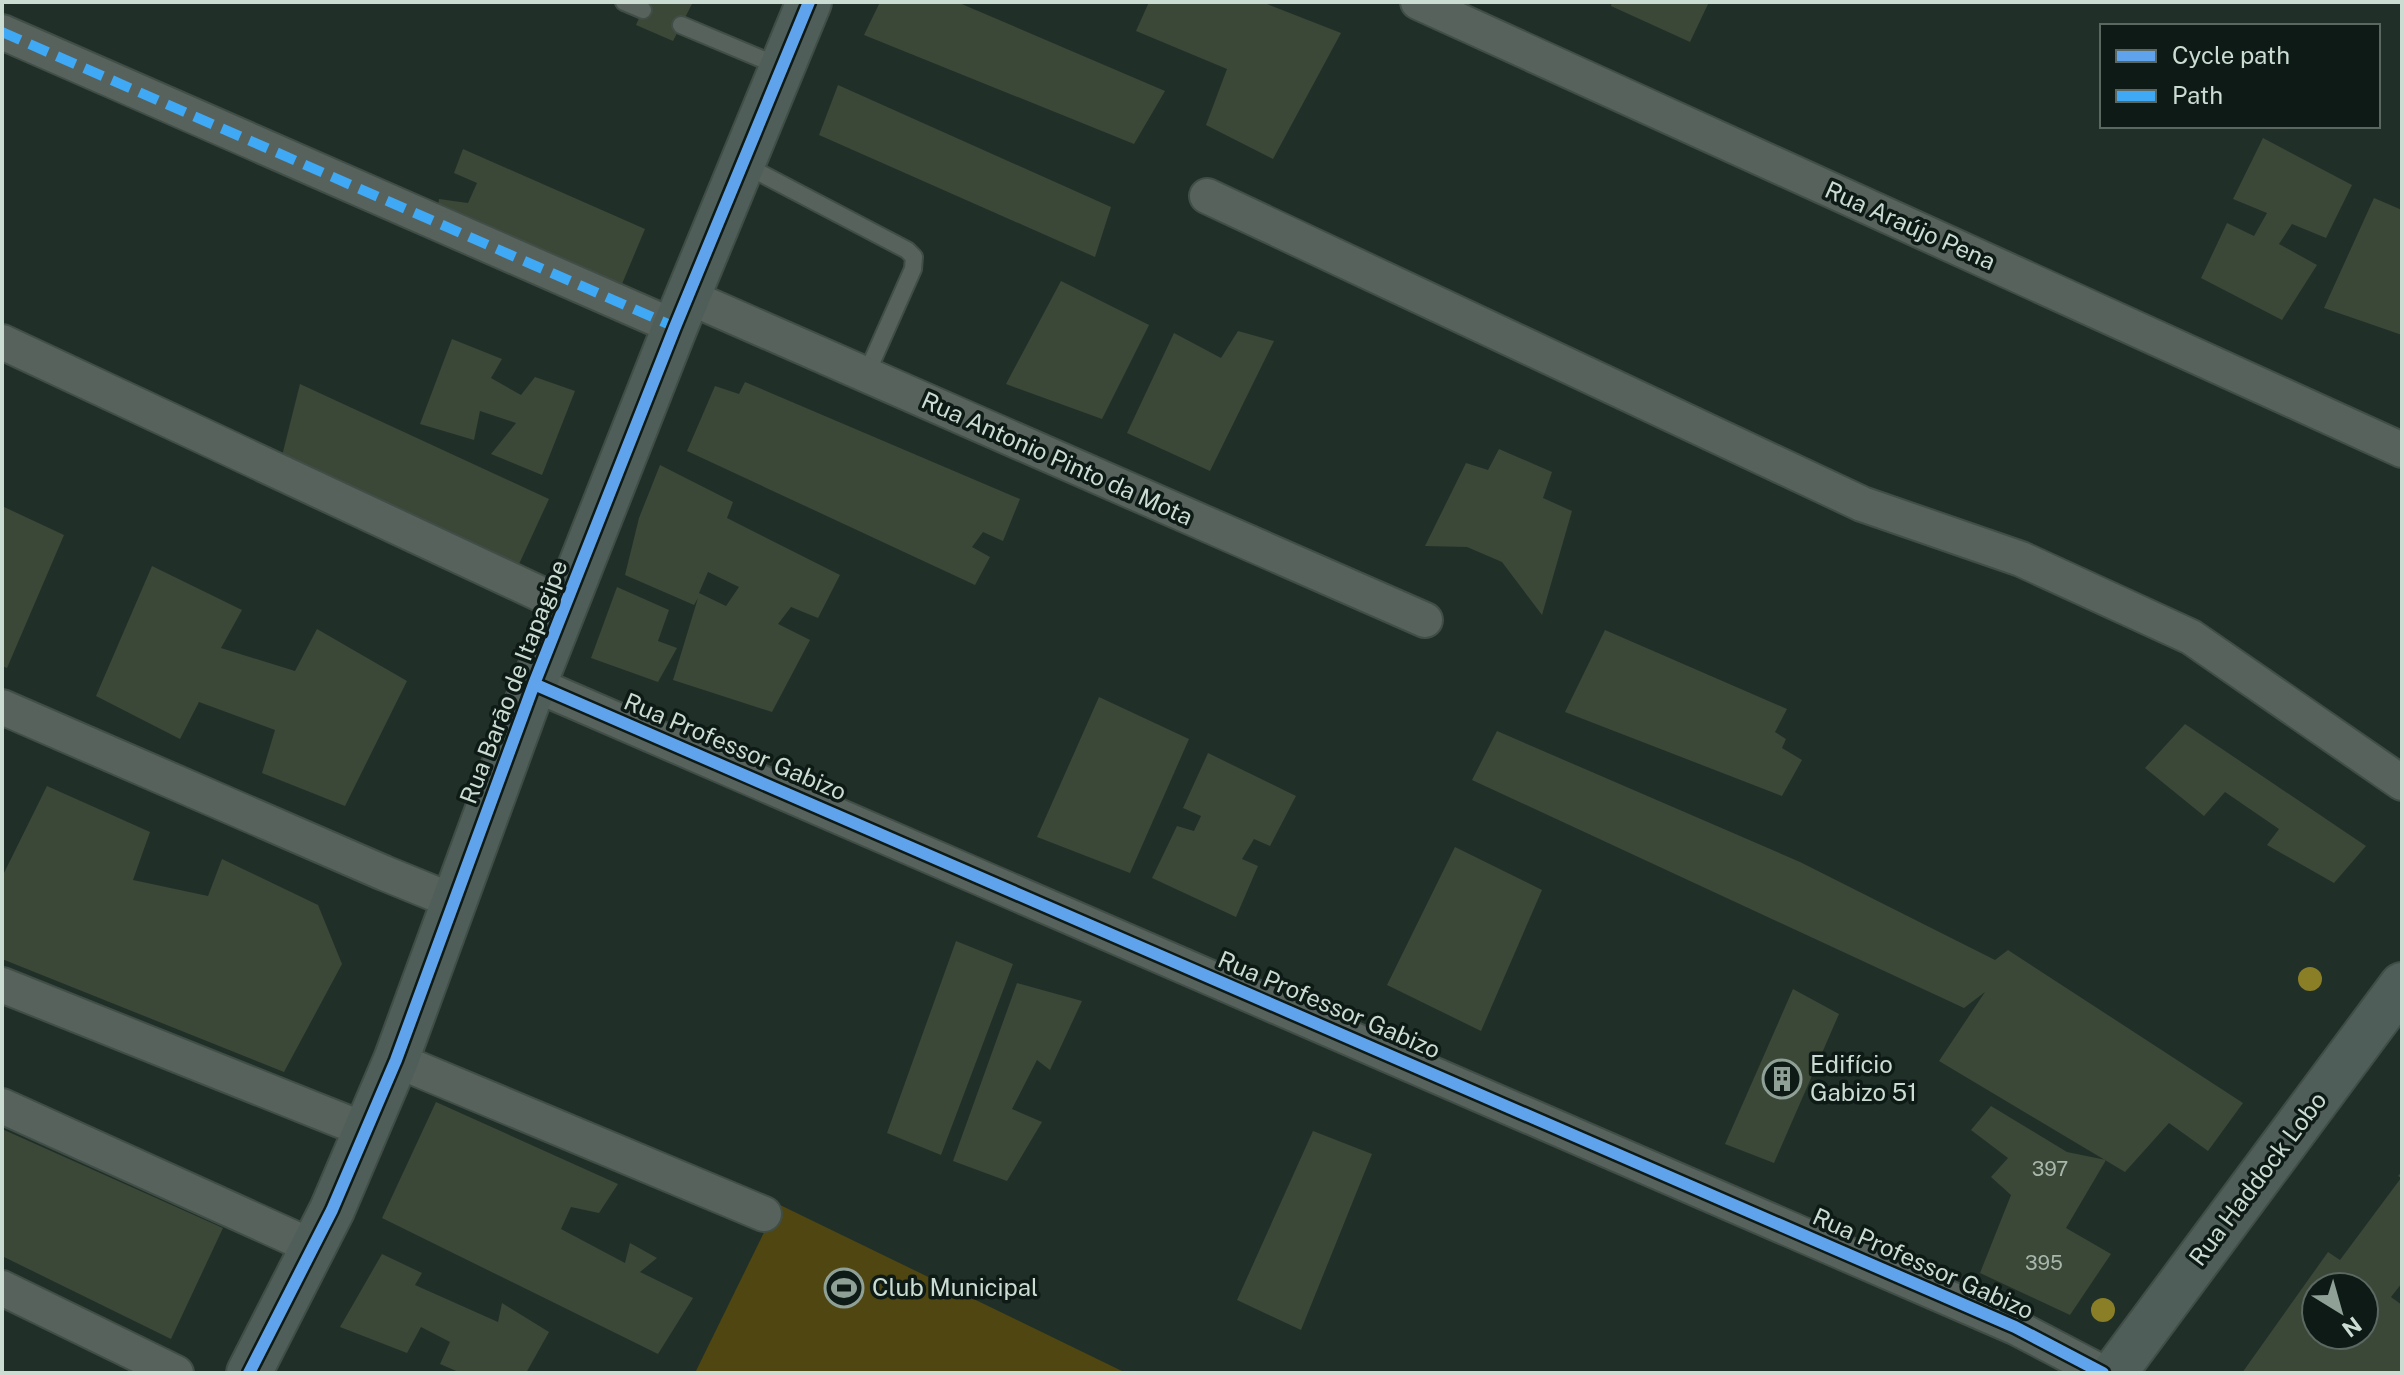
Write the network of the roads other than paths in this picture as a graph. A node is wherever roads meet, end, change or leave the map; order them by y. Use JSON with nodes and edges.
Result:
{"nodes":[{"id":1,"x":624,"y":2,"type":"edge"},
{"id":2,"x":809,"y":2,"type":"edge"},
{"id":3,"x":1418,"y":2,"type":"edge"},
{"id":4,"x":643,"y":10,"type":"dead end"},
{"id":5,"x":681,"y":25,"type":"dead end"},
{"id":6,"x":2,"y":32,"type":"edge"},
{"id":7,"x":782,"y":68,"type":"junction"},
{"id":8,"x":743,"y":165,"type":"junction"},
{"id":9,"x":1207,"y":196,"type":"dead end"},
{"id":10,"x":682,"y":312,"type":"junction"},
{"id":11,"x":2,"y":342,"type":"edge"},
{"id":12,"x":866,"y":375,"type":"junction"},
{"id":13,"x":2402,"y":450,"type":"edge"},
{"id":14,"x":566,"y":606,"type":"junction"},
{"id":15,"x":1425,"y":620,"type":"dead end"},
{"id":16,"x":534,"y":684,"type":"junction"},
{"id":17,"x":2,"y":707,"type":"edge"},
{"id":18,"x":2402,"y":783,"type":"edge"},
{"id":19,"x":455,"y":902,"type":"junction"},
{"id":20,"x":2,"y":985,"type":"edge"},
{"id":21,"x":2402,"y":985,"type":"edge"},
{"id":22,"x":396,"y":1060,"type":"junction"},
{"id":23,"x":2,"y":1106,"type":"edge"},
{"id":24,"x":365,"y":1130,"type":"junction"},
{"id":25,"x":764,"y":1214,"type":"dead end"},
{"id":26,"x":313,"y":1247,"type":"junction"},
{"id":27,"x":2,"y":1288,"type":"edge"},
{"id":28,"x":176,"y":1373,"type":"edge"},
{"id":29,"x":249,"y":1373,"type":"edge"},
{"id":30,"x":2103,"y":1373,"type":"edge"},
{"id":31,"x":2114,"y":1373,"type":"edge"}],
"edges":[{"from":1,"to":4,"type":"lane"},
{"from":2,"to":7,"type":"street","name":"Rua Barão de Itapagipe"},
{"from":3,"to":13,"type":"street","name":"Rua Araújo Pena"},
{"from":5,"to":7,"type":"lane"},
{"from":6,"to":10,"type":"street","name":"Rua Antonio Pinto da Mota"},
{"from":7,"to":8,"type":"street","name":"Rua Barão de Itapagipe"},
{"from":8,"to":10,"type":"street","name":"Rua Barão de Itapagipe"},
{"from":8,"to":12,"type":"lane"},
{"from":9,"to":18,"type":"street"},
{"from":10,"to":12,"type":"street","name":"Rua Antonio Pinto da Mota"},
{"from":10,"to":14,"type":"street","name":"Rua Barão de Itapagipe"},
{"from":11,"to":14,"type":"street"},
{"from":12,"to":15,"type":"street","name":"Rua Antonio Pinto da Mota"},
{"from":14,"to":16,"type":"street","name":"Rua Barão de Itapagipe"},
{"from":16,"to":19,"type":"street","name":"Rua Barão de Itapagipe"},
{"from":16,"to":30,"type":"street","name":"Rua Professor Gabizo"},
{"from":17,"to":19,"type":"street"},
{"from":19,"to":22,"type":"street","name":"Rua Barão de Itapagipe"},
{"from":20,"to":24,"type":"street"},
{"from":21,"to":31,"type":"street","name":"Rua Haddock Lobo"},
{"from":22,"to":24,"type":"street","name":"Rua Barão de Itapagipe"},
{"from":22,"to":25,"type":"street"},
{"from":23,"to":26,"type":"street"},
{"from":24,"to":26,"type":"street","name":"Rua Barão de Itapagipe"},
{"from":26,"to":29,"type":"street","name":"Rua Barão de Itapagipe"},
{"from":27,"to":28,"type":"street"}]}
